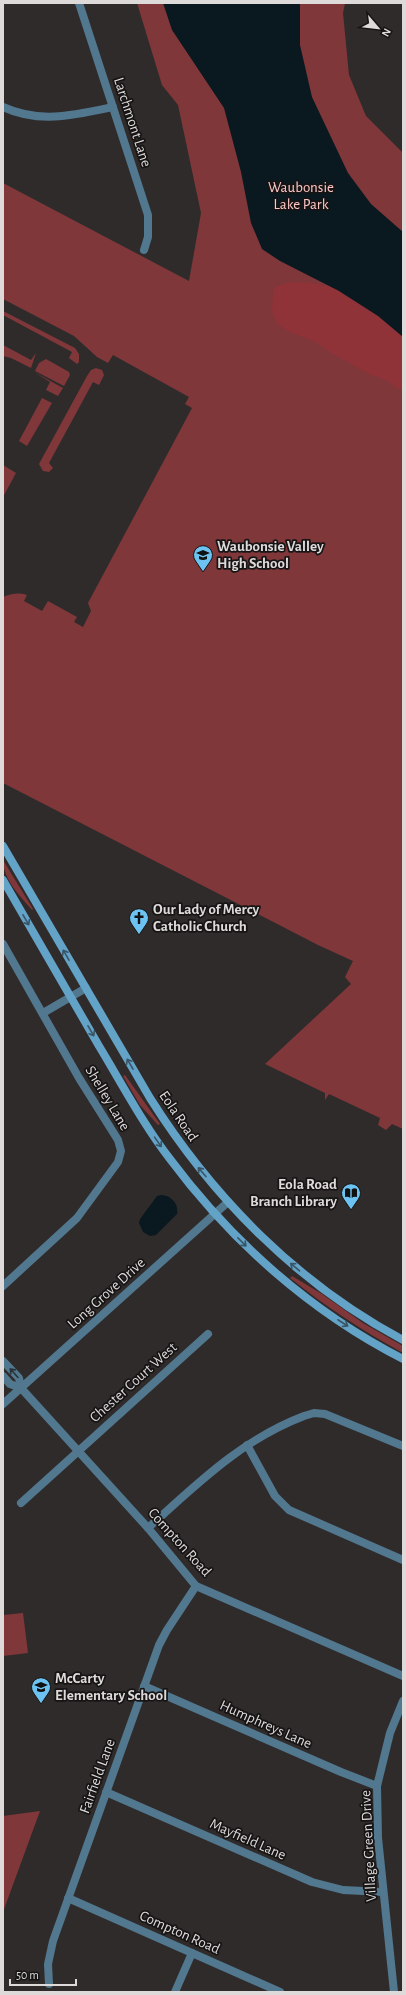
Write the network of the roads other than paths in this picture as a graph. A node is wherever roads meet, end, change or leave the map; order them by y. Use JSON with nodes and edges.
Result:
{"nodes":[{"id":1,"x":79,"y":3,"type":"edge"},
{"id":2,"x":3,"y":107,"type":"edge"},
{"id":3,"x":113,"y":107,"type":"junction"},
{"id":4,"x":144,"y":250,"type":"dead end"},
{"id":5,"x":3,"y":846,"type":"edge"},
{"id":6,"x":3,"y":880,"type":"edge"},
{"id":7,"x":3,"y":944,"type":"edge"},
{"id":8,"x":86,"y":988,"type":"junction"},
{"id":9,"x":71,"y":997,"type":"junction"},
{"id":10,"x":42,"y":1013,"type":"junction"},
{"id":11,"x":228,"y":1202,"type":"junction"},
{"id":12,"x":215,"y":1214,"type":"junction"},
{"id":13,"x":3,"y":1286,"type":"edge"},
{"id":14,"x":208,"y":1334,"type":"dead end"},
{"id":15,"x":403,"y":1340,"type":"edge"},
{"id":16,"x":403,"y":1359,"type":"edge"},
{"id":17,"x":3,"y":1361,"type":"edge"},
{"id":18,"x":3,"y":1376,"type":"edge"},
{"id":19,"x":21,"y":1388,"type":"junction"},
{"id":20,"x":3,"y":1404,"type":"edge"},
{"id":21,"x":247,"y":1445,"type":"junction"},
{"id":22,"x":403,"y":1446,"type":"edge"},
{"id":23,"x":78,"y":1451,"type":"junction"},
{"id":24,"x":20,"y":1503,"type":"dead end"},
{"id":25,"x":148,"y":1528,"type":"junction"},
{"id":26,"x":403,"y":1560,"type":"edge"},
{"id":27,"x":196,"y":1586,"type":"junction"},
{"id":28,"x":403,"y":1676,"type":"edge"},
{"id":29,"x":144,"y":1686,"type":"junction"},
{"id":30,"x":403,"y":1701,"type":"edge"},
{"id":31,"x":377,"y":1786,"type":"junction"},
{"id":32,"x":106,"y":1792,"type":"junction"},
{"id":33,"x":383,"y":1892,"type":"junction"},
{"id":34,"x":68,"y":1898,"type":"junction"},
{"id":35,"x":192,"y":1953,"type":"junction"},
{"id":36,"x":49,"y":1984,"type":"dead end"},
{"id":37,"x":175,"y":1992,"type":"edge"},
{"id":38,"x":280,"y":1992,"type":"edge"},
{"id":39,"x":394,"y":1992,"type":"edge"}],
"edges":[{"from":1,"to":3,"type":"street","name":"Larchmont Lane"},
{"from":2,"to":3,"type":"street"},
{"from":3,"to":4,"type":"street","name":"Larchmont Lane"},
{"from":8,"to":5,"type":"main road","name":"Eola Road","one_way":true},
{"from":6,"to":9,"type":"main road","name":"Eola Road","one_way":true},
{"from":7,"to":10,"type":"street","name":"Shelley Lane"},
{"from":8,"to":9,"type":"street"},
{"from":11,"to":8,"type":"main road","name":"Eola Road","one_way":true},
{"from":9,"to":10,"type":"street"},
{"from":9,"to":12,"type":"main road","name":"Eola Road","one_way":true},
{"from":10,"to":13,"type":"street","name":"Shelley Lane"},
{"from":11,"to":12,"type":"street","name":"Long Grove Drive"},
{"from":15,"to":11,"type":"main road","name":"Eola Road","one_way":true},
{"from":12,"to":16,"type":"main road","name":"Eola Road","one_way":true},
{"from":12,"to":19,"type":"street","name":"Long Grove Drive"},
{"from":14,"to":23,"type":"street","name":"Chester Court West"},
{"from":19,"to":17,"type":"street","name":"Compton Road","one_way":true},
{"from":18,"to":19,"type":"street","name":"Compton Road"},
{"from":19,"to":20,"type":"street","name":"Long Grove Drive"},
{"from":19,"to":23,"type":"street","name":"Compton Road"},
{"from":21,"to":22,"type":"street"},
{"from":21,"to":25,"type":"street"},
{"from":21,"to":26,"type":"street"},
{"from":23,"to":24,"type":"street","name":"Chester Court West"},
{"from":23,"to":25,"type":"street","name":"Compton Road"},
{"from":25,"to":27,"type":"street","name":"Compton Road"},
{"from":27,"to":28,"type":"street","name":"Compton Road"},
{"from":27,"to":29,"type":"street","name":"Fairfield Lane"},
{"from":29,"to":31,"type":"street","name":"Humphreys Lane"},
{"from":29,"to":32,"type":"street","name":"Fairfield Lane"},
{"from":30,"to":31,"type":"street","name":"Village Green Drive"},
{"from":31,"to":33,"type":"street","name":"Village Green Drive"},
{"from":32,"to":33,"type":"street","name":"Mayfield Lane"},
{"from":32,"to":34,"type":"street","name":"Fairfield Lane"},
{"from":33,"to":39,"type":"street","name":"Village Green Drive"},
{"from":34,"to":35,"type":"street","name":"Compton Road"},
{"from":34,"to":36,"type":"street","name":"Fairfield Lane"},
{"from":35,"to":37,"type":"street"},
{"from":35,"to":38,"type":"street","name":"Compton Road"}]}
